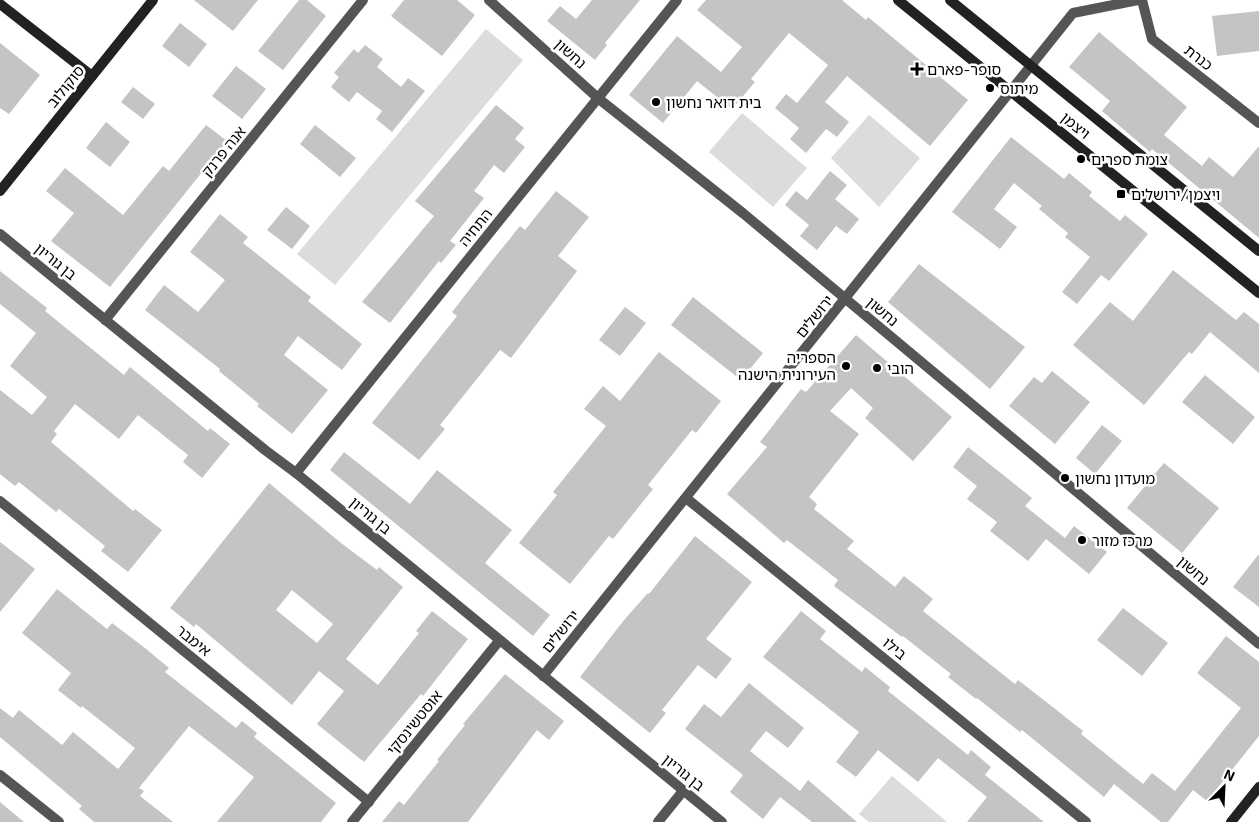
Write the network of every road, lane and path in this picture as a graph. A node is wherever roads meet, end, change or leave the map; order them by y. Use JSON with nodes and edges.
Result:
{"nodes":[{"id":1,"x":152,"y":0,"type":"edge"},
{"id":2,"x":363,"y":0,"type":"edge"},
{"id":3,"x":489,"y":0,"type":"edge"},
{"id":4,"x":677,"y":0,"type":"edge"},
{"id":5,"x":898,"y":0,"type":"edge"},
{"id":6,"x":950,"y":0,"type":"edge"},
{"id":7,"x":1138,"y":0,"type":"edge"},
{"id":8,"x":1142,"y":0,"type":"edge"},
{"id":9,"x":0,"y":4,"type":"edge"},
{"id":10,"x":1030,"y":65,"type":"junction"},
{"id":11,"x":92,"y":76,"type":"junction"},
{"id":12,"x":1009,"y":90,"type":"junction"},
{"id":13,"x":599,"y":99,"type":"junction"},
{"id":14,"x":1259,"y":123,"type":"edge"},
{"id":15,"x":0,"y":190,"type":"edge"},
{"id":16,"x":0,"y":234,"type":"edge"},
{"id":17,"x":1259,"y":252,"type":"edge"},
{"id":18,"x":1259,"y":293,"type":"edge"},
{"id":19,"x":846,"y":299,"type":"junction"},
{"id":20,"x":105,"y":320,"type":"junction"},
{"id":21,"x":296,"y":473,"type":"junction"},
{"id":22,"x":686,"y":498,"type":"junction"},
{"id":23,"x":0,"y":501,"type":"edge"},
{"id":24,"x":499,"y":641,"type":"junction"},
{"id":25,"x":1259,"y":644,"type":"edge"},
{"id":26,"x":543,"y":676,"type":"junction"},
{"id":27,"x":0,"y":775,"type":"edge"},
{"id":28,"x":1259,"y":787,"type":"edge"},
{"id":29,"x":684,"y":791,"type":"junction"},
{"id":30,"x":369,"y":802,"type":"junction"},
{"id":31,"x":59,"y":822,"type":"edge"},
{"id":32,"x":352,"y":822,"type":"edge"},
{"id":33,"x":658,"y":822,"type":"edge"},
{"id":34,"x":722,"y":822,"type":"edge"},
{"id":35,"x":1086,"y":822,"type":"edge"},
{"id":36,"x":1231,"y":822,"type":"edge"}],
"edges":[{"from":1,"to":11,"type":"main road","name":"סוקולוב"},
{"from":2,"to":20,"type":"street","name":"אנה פרנק"},
{"from":3,"to":13,"type":"street","name":"נחשון"},
{"from":4,"to":13,"type":"street","name":"התחיה"},
{"from":5,"to":12,"type":"main road","name":"ויצמן"},
{"from":6,"to":10,"type":"main road","name":"ויצמן"},
{"from":7,"to":10,"type":"street","name":"ירושלים"},
{"from":8,"to":14,"type":"street","name":"כנרת"},
{"from":9,"to":11,"type":"main road"},
{"from":10,"to":12,"type":"street","name":"ירושלים"},
{"from":10,"to":17,"type":"main road","name":"ויצמן"},
{"from":11,"to":15,"type":"main road","name":"סוקולוב"},
{"from":12,"to":18,"type":"main road","name":"ויצמן"},
{"from":12,"to":19,"type":"street","name":"ירושלים"},
{"from":13,"to":19,"type":"street","name":"נחשון"},
{"from":13,"to":21,"type":"street","name":"התחיה"},
{"from":16,"to":20,"type":"street","name":"בן גוריון"},
{"from":19,"to":22,"type":"street","name":"ירושלים"},
{"from":19,"to":25,"type":"street","name":"נחשון"},
{"from":20,"to":21,"type":"street","name":"בן גוריון"},
{"from":21,"to":24,"type":"street","name":"בן גוריון"},
{"from":22,"to":26,"type":"street","name":"ירושלים"},
{"from":22,"to":35,"type":"street","name":"בילו"},
{"from":23,"to":30,"type":"street","name":"אימבר"},
{"from":24,"to":26,"type":"street","name":"בן גוריון"},
{"from":24,"to":30,"type":"street","name":"אוסטשינסקי"},
{"from":26,"to":29,"type":"street","name":"בן גוריון"},
{"from":27,"to":31,"type":"street"},
{"from":28,"to":36,"type":"main road"},
{"from":29,"to":33,"type":"street"},
{"from":29,"to":34,"type":"street","name":"בן גוריון"},
{"from":30,"to":32,"type":"street","name":"אוסטשינסקי"}]}
